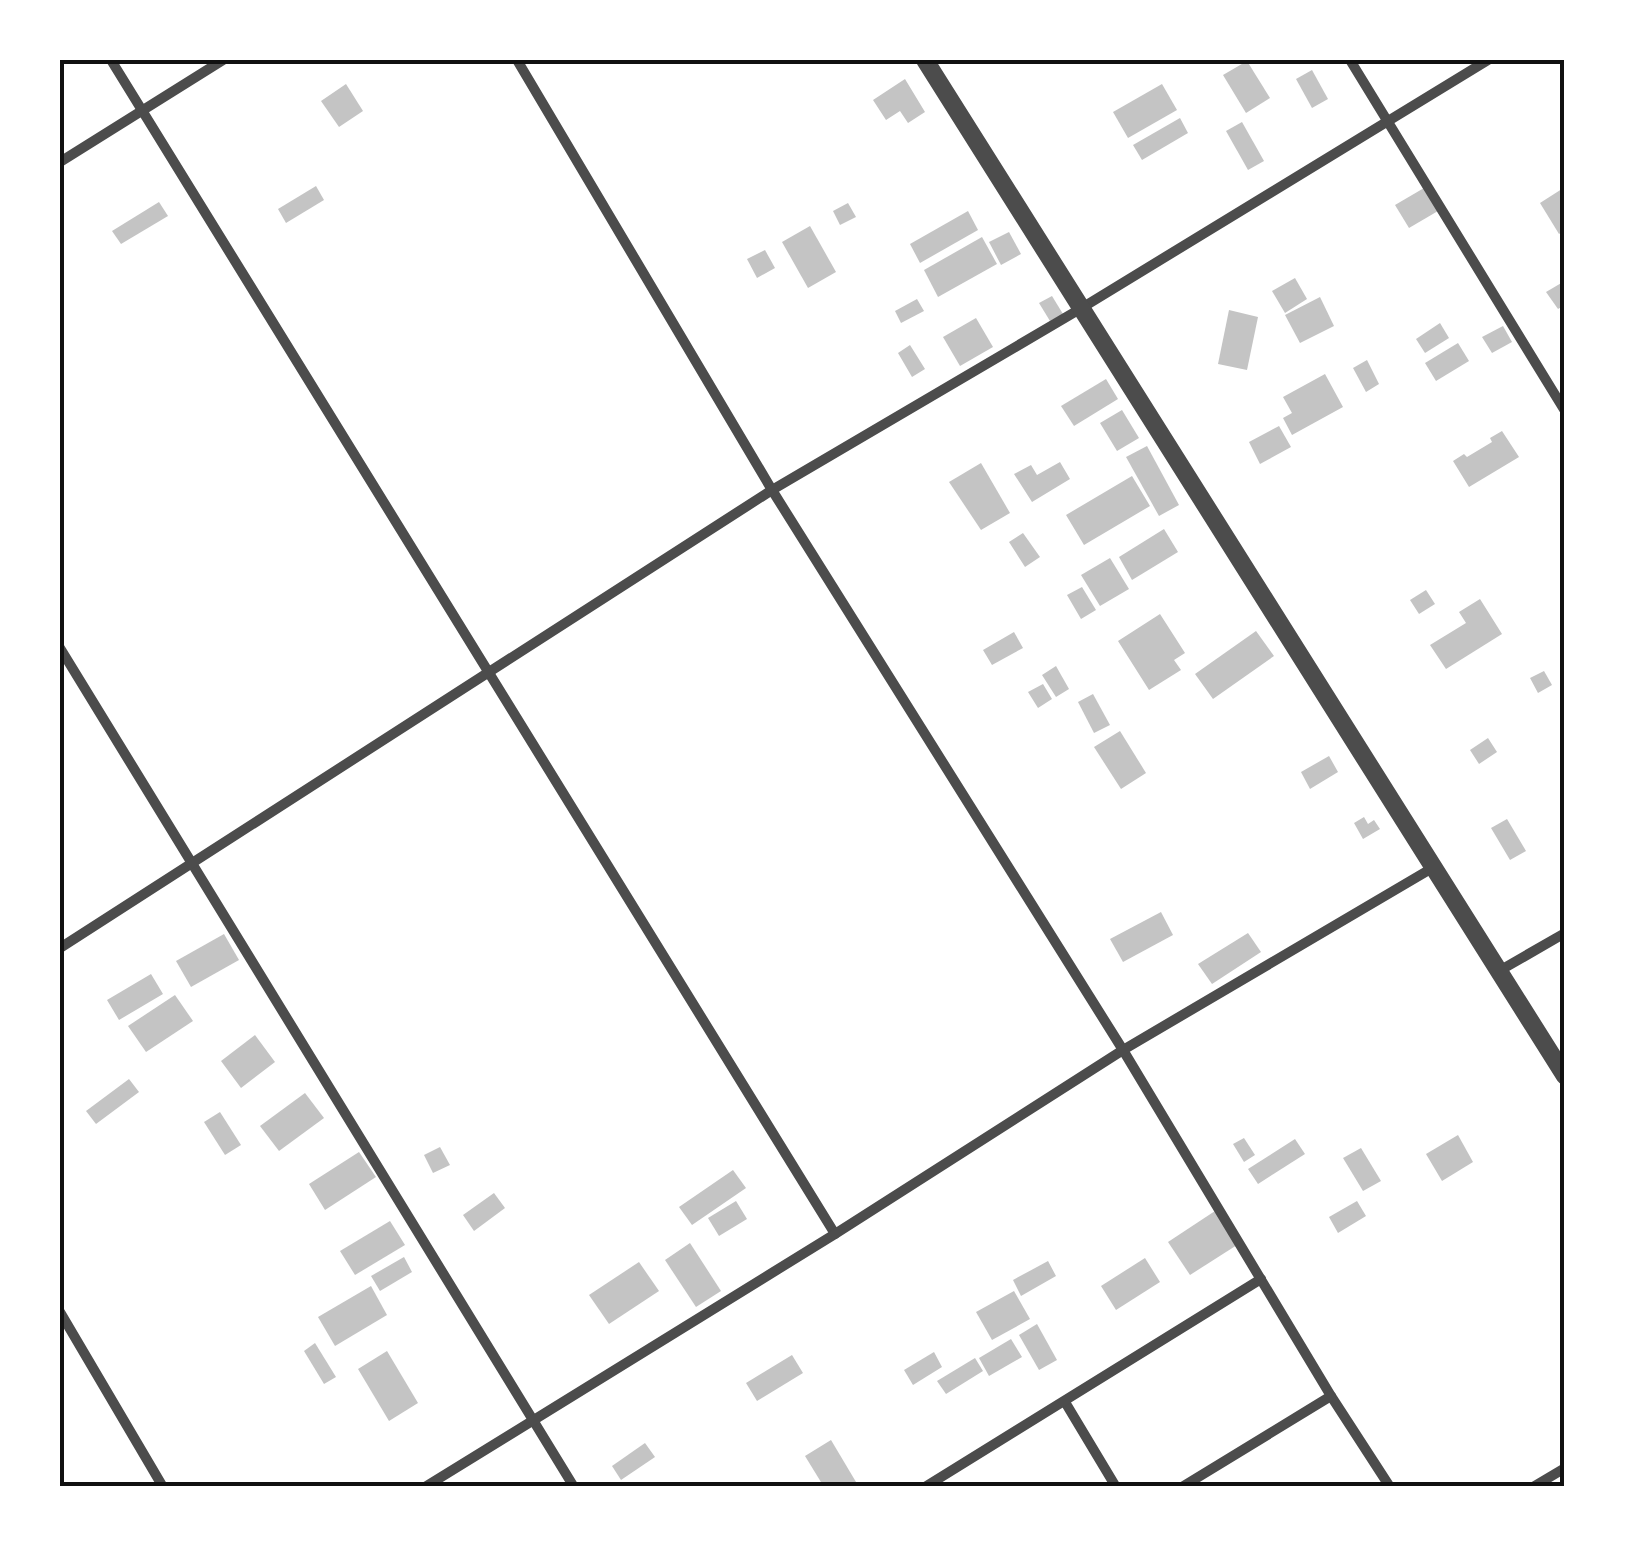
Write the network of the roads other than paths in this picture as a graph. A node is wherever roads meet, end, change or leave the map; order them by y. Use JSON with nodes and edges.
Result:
{"nodes":[{"id":1,"x":110,"y":60,"type":"edge"},
{"id":2,"x":223,"y":60,"type":"edge"},
{"id":3,"x":517,"y":60,"type":"edge"},
{"id":4,"x":925,"y":60,"type":"edge"},
{"id":5,"x":1350,"y":60,"type":"edge"},
{"id":6,"x":1488,"y":60,"type":"edge"},
{"id":7,"x":142,"y":110,"type":"junction"},
{"id":8,"x":1387,"y":119,"type":"junction"},
{"id":9,"x":60,"y":162,"type":"edge"},
{"id":10,"x":1080,"y":308,"type":"junction"},
{"id":11,"x":1565,"y":411,"type":"edge"},
{"id":12,"x":772,"y":490,"type":"junction"},
{"id":13,"x":60,"y":648,"type":"edge"},
{"id":14,"x":486,"y":672,"type":"junction"},
{"id":15,"x":192,"y":864,"type":"junction"},
{"id":16,"x":1434,"y":867,"type":"junction"},
{"id":17,"x":1565,"y":932,"type":"edge"},
{"id":18,"x":60,"y":948,"type":"edge"},
{"id":19,"x":1499,"y":971,"type":"junction"},
{"id":20,"x":1124,"y":1050,"type":"junction"},
{"id":21,"x":1565,"y":1076,"type":"edge"},
{"id":22,"x":835,"y":1234,"type":"junction"},
{"id":23,"x":1261,"y":1279,"type":"junction"},
{"id":24,"x":60,"y":1312,"type":"edge"},
{"id":25,"x":1331,"y":1396,"type":"junction"},
{"id":26,"x":1065,"y":1402,"type":"junction"},
{"id":27,"x":535,"y":1421,"type":"junction"},
{"id":28,"x":1565,"y":1468,"type":"edge"},
{"id":29,"x":163,"y":1487,"type":"edge"},
{"id":30,"x":425,"y":1487,"type":"edge"},
{"id":31,"x":574,"y":1487,"type":"edge"},
{"id":32,"x":925,"y":1487,"type":"edge"},
{"id":33,"x":1116,"y":1487,"type":"edge"},
{"id":34,"x":1182,"y":1487,"type":"edge"},
{"id":35,"x":1390,"y":1487,"type":"edge"},
{"id":36,"x":1533,"y":1487,"type":"edge"}],
"edges":[{"from":1,"to":7,"type":"street"},
{"from":2,"to":7,"type":"street"},
{"from":3,"to":12,"type":"street"},
{"from":4,"to":10,"type":"street"},
{"from":5,"to":8,"type":"street"},
{"from":6,"to":8,"type":"street"},
{"from":7,"to":9,"type":"street"},
{"from":7,"to":14,"type":"street"},
{"from":8,"to":10,"type":"street"},
{"from":8,"to":11,"type":"street"},
{"from":10,"to":12,"type":"street"},
{"from":10,"to":16,"type":"street"},
{"from":12,"to":14,"type":"street"},
{"from":12,"to":20,"type":"street"},
{"from":13,"to":15,"type":"street"},
{"from":14,"to":15,"type":"street"},
{"from":14,"to":22,"type":"street"},
{"from":15,"to":18,"type":"street"},
{"from":15,"to":27,"type":"street"},
{"from":16,"to":19,"type":"street"},
{"from":16,"to":20,"type":"street"},
{"from":17,"to":19,"type":"street"},
{"from":19,"to":21,"type":"street"},
{"from":20,"to":22,"type":"street"},
{"from":20,"to":23,"type":"street"},
{"from":22,"to":27,"type":"street"},
{"from":23,"to":25,"type":"street"},
{"from":23,"to":26,"type":"street"},
{"from":24,"to":29,"type":"street"},
{"from":25,"to":34,"type":"street"},
{"from":25,"to":35,"type":"street"},
{"from":26,"to":32,"type":"street"},
{"from":26,"to":33,"type":"street"},
{"from":27,"to":30,"type":"street"},
{"from":27,"to":31,"type":"street"},
{"from":28,"to":36,"type":"street"}]}
